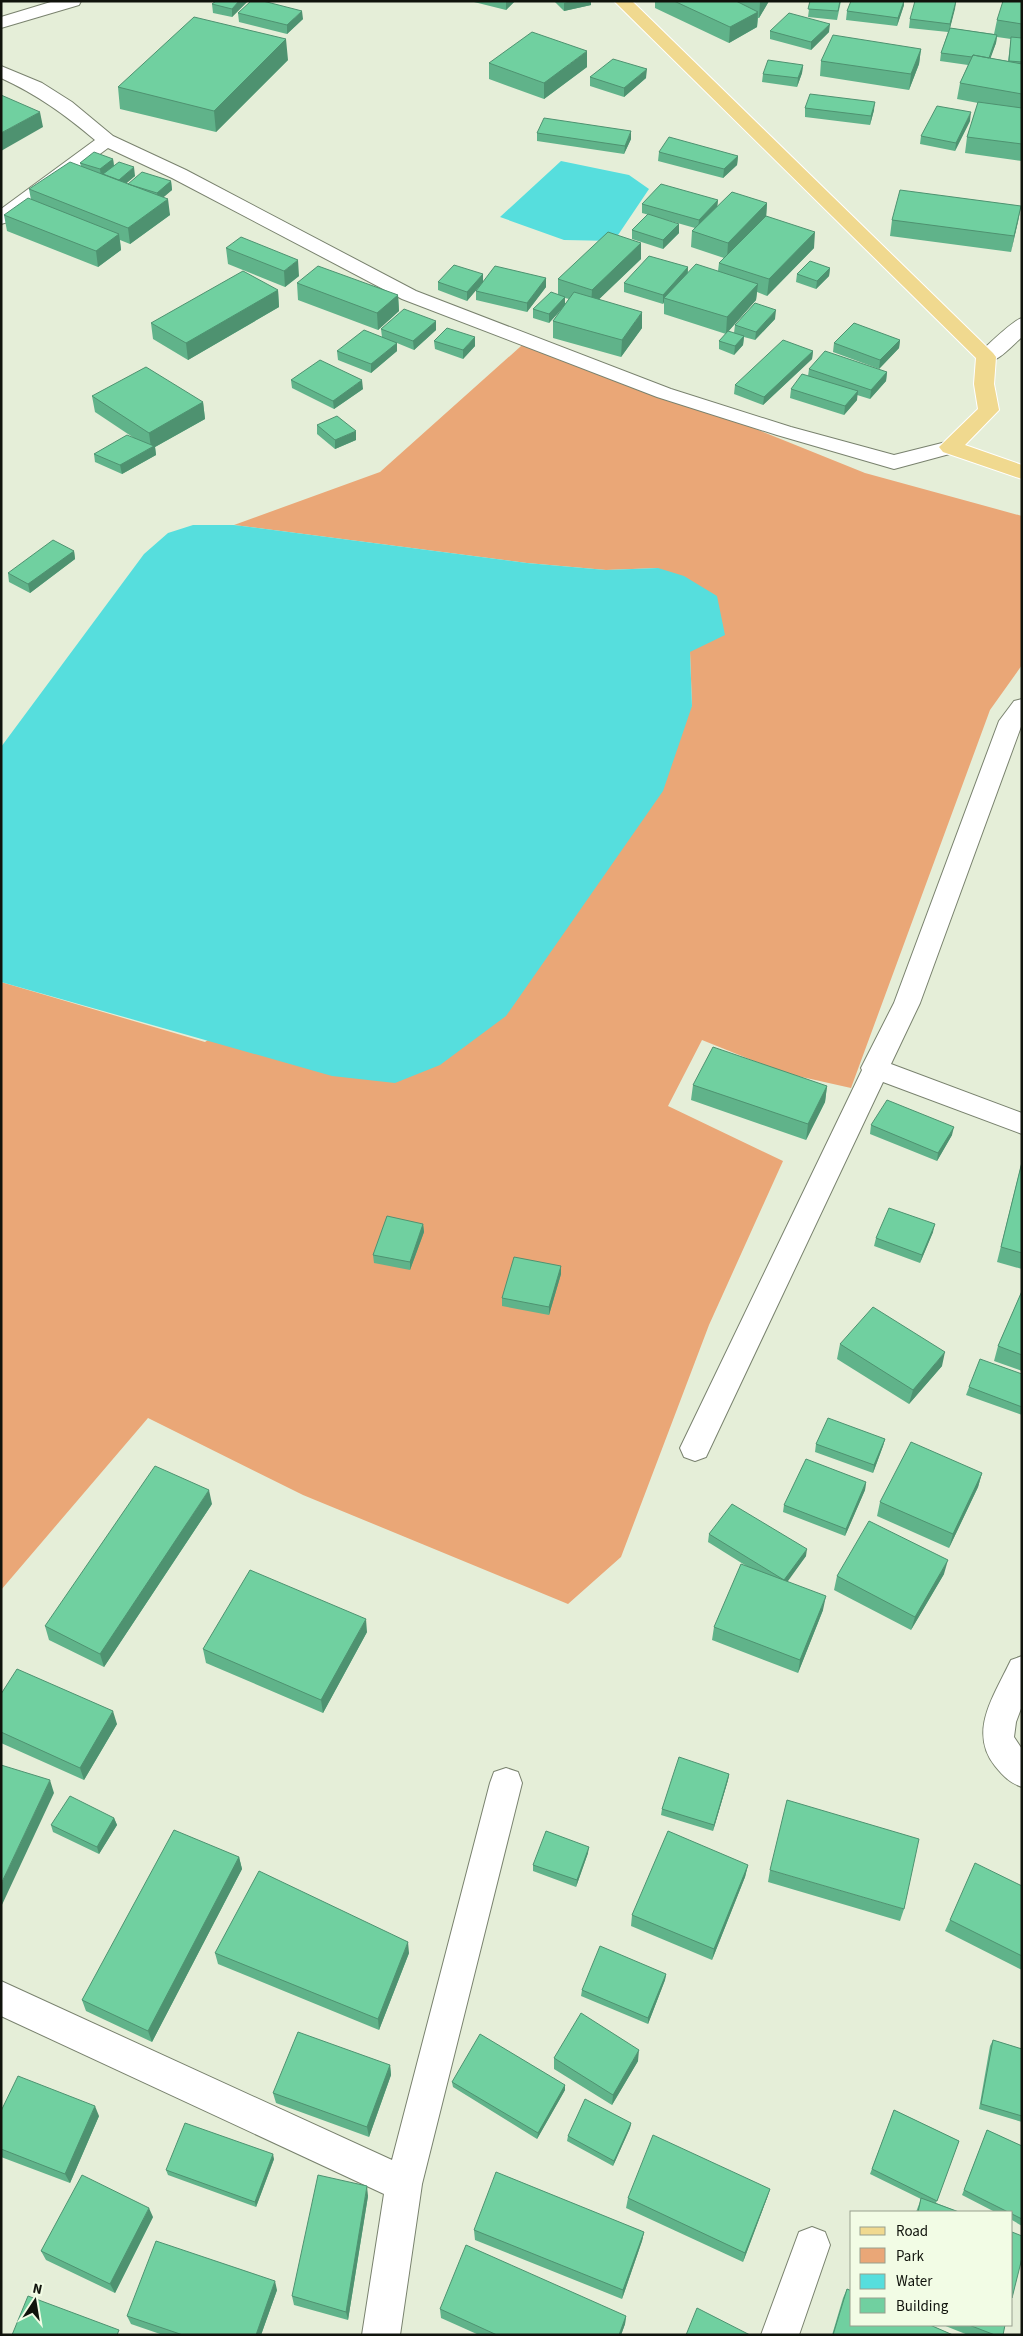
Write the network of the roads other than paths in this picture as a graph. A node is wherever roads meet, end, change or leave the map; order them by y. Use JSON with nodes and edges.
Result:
{"nodes":[{"id":1,"x":73,"y":1,"type":"edge"},
{"id":2,"x":622,"y":1,"type":"edge"},
{"id":3,"x":1,"y":23,"type":"edge"},
{"id":4,"x":1,"y":71,"type":"edge"},
{"id":5,"x":106,"y":140,"type":"junction"},
{"id":6,"x":1,"y":218,"type":"edge"},
{"id":7,"x":1022,"y":324,"type":"edge"},
{"id":8,"x":986,"y":357,"type":"junction"},
{"id":9,"x":950,"y":448,"type":"junction"},
{"id":10,"x":1022,"y":472,"type":"edge"},
{"id":11,"x":1022,"y":707,"type":"edge"},
{"id":12,"x":874,"y":1068,"type":"junction"},
{"id":13,"x":1022,"y":1124,"type":"edge"},
{"id":14,"x":695,"y":1448,"type":"dead end"},
{"id":15,"x":1022,"y":1670,"type":"edge"},
{"id":16,"x":1022,"y":1772,"type":"edge"},
{"id":17,"x":506,"y":1783,"type":"dead end"},
{"id":18,"x":1,"y":1998,"type":"edge"},
{"id":19,"x":404,"y":2184,"type":"junction"},
{"id":20,"x":812,"y":2245,"type":"dead end"},
{"id":21,"x":381,"y":2335,"type":"edge"},
{"id":22,"x":780,"y":2335,"type":"edge"}],
"edges":[{"from":1,"to":3,"type":"street"},
{"from":2,"to":8,"type":"main road"},
{"from":4,"to":5,"type":"street"},
{"from":5,"to":6,"type":"street"},
{"from":5,"to":9,"type":"street"},
{"from":7,"to":8,"type":"street"},
{"from":8,"to":9,"type":"main road"},
{"from":9,"to":10,"type":"main road"},
{"from":11,"to":12,"type":"street"},
{"from":12,"to":13,"type":"street"},
{"from":12,"to":14,"type":"street"},
{"from":15,"to":16,"type":"street"},
{"from":17,"to":19,"type":"street"},
{"from":18,"to":19,"type":"street"},
{"from":19,"to":21,"type":"street"},
{"from":20,"to":22,"type":"street"}]}
